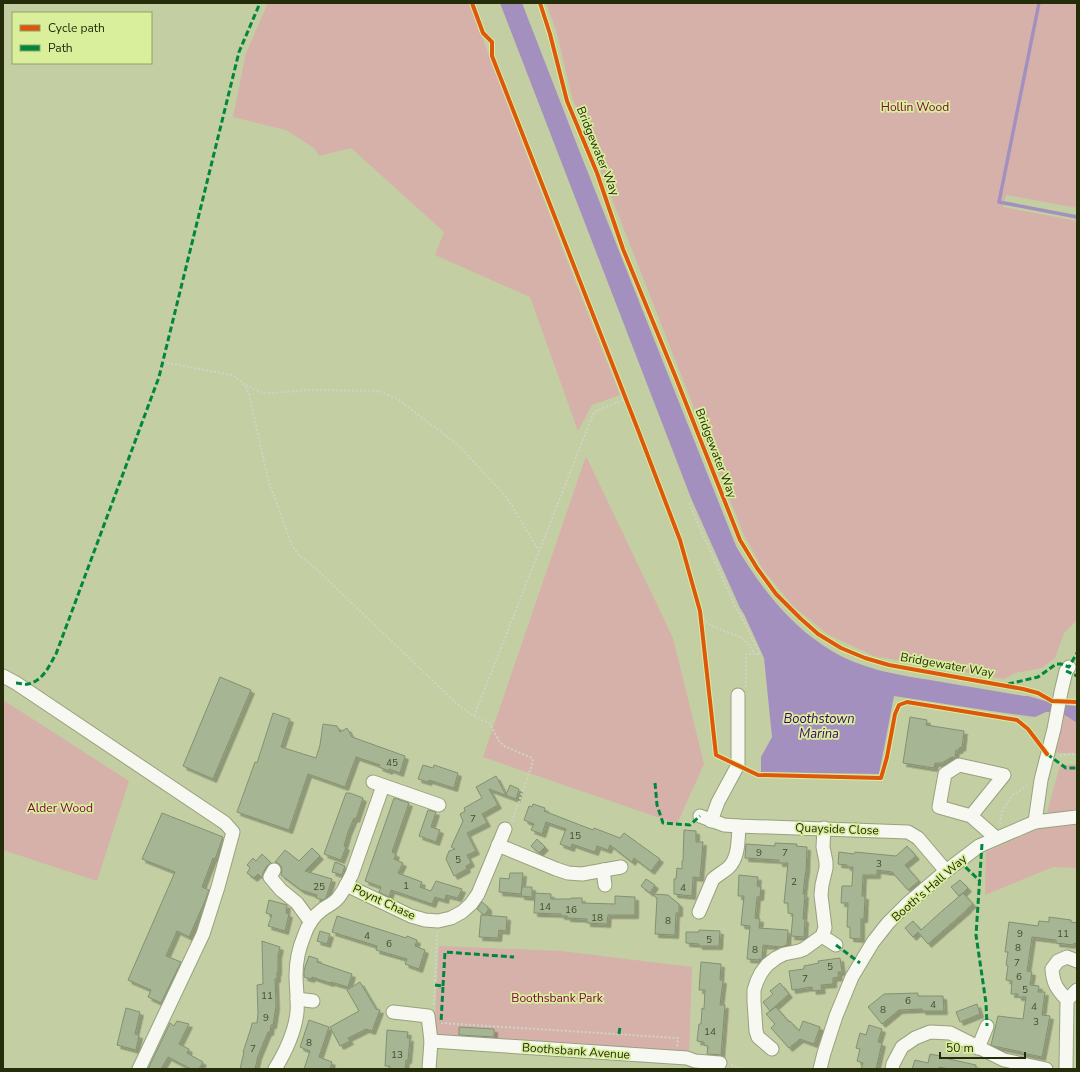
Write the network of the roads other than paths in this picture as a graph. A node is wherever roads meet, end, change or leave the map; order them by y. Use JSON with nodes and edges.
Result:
{"nodes":[{"id":1,"x":1069,"y":667,"type":"dead end"},
{"id":2,"x":3,"y":676,"type":"edge"},
{"id":3,"x":738,"y":696,"type":"road end"},
{"id":4,"x":439,"y":805,"type":"dead end"},
{"id":5,"x":971,"y":816,"type":"junction"},
{"id":6,"x":1077,"y":817,"type":"edge"},
{"id":7,"x":1035,"y":822,"type":"junction"},
{"id":8,"x":739,"y":826,"type":"junction"},
{"id":9,"x":824,"y":828,"type":"junction"},
{"id":10,"x":505,"y":829,"type":"road end"},
{"id":11,"x":996,"y":838,"type":"junction"},
{"id":12,"x":498,"y":845,"type":"junction"},
{"id":13,"x":621,"y":867,"type":"dead end"},
{"id":14,"x":274,"y":870,"type":"dead end"},
{"id":15,"x":603,"y":870,"type":"junction"},
{"id":16,"x":946,"y":871,"type":"junction"},
{"id":17,"x":346,"y":885,"type":"junction"},
{"id":18,"x":606,"y":885,"type":"dead end"},
{"id":19,"x":699,"y":912,"type":"dead end"},
{"id":20,"x":310,"y":921,"type":"junction"},
{"id":21,"x":822,"y":936,"type":"junction"},
{"id":22,"x":836,"y":945,"type":"dead end"},
{"id":23,"x":1077,"y":961,"type":"edge"},
{"id":24,"x":1077,"y":990,"type":"edge"},
{"id":25,"x":297,"y":999,"type":"junction"},
{"id":26,"x":1067,"y":1000,"type":"junction"},
{"id":27,"x":313,"y":1001,"type":"dead end"},
{"id":28,"x":393,"y":1012,"type":"dead end"},
{"id":29,"x":988,"y":1026,"type":"dead end"},
{"id":30,"x":431,"y":1041,"type":"junction"},
{"id":31,"x":978,"y":1048,"type":"junction"},
{"id":32,"x":772,"y":1049,"type":"dead end"},
{"id":33,"x":720,"y":1063,"type":"dead end"},
{"id":34,"x":1003,"y":1064,"type":"edge"},
{"id":35,"x":139,"y":1069,"type":"edge"},
{"id":36,"x":276,"y":1069,"type":"edge"},
{"id":37,"x":429,"y":1069,"type":"edge"},
{"id":38,"x":820,"y":1069,"type":"edge"},
{"id":39,"x":892,"y":1069,"type":"edge"},
{"id":40,"x":1046,"y":1069,"type":"edge"},
{"id":41,"x":1066,"y":1069,"type":"edge"}],
"edges":[{"from":1,"to":7,"type":"street"},
{"from":2,"to":35,"type":"street"},
{"from":3,"to":8,"type":"street","name":"Quayside Close"},
{"from":4,"to":17,"type":"street"},
{"from":5,"to":5,"type":"street"},
{"from":5,"to":11,"type":"street"},
{"from":6,"to":7,"type":"street","name":"Booth's Hall Way"},
{"from":7,"to":11,"type":"street","name":"Booth's Hall Way"},
{"from":8,"to":9,"type":"street","name":"Quayside Close"},
{"from":8,"to":19,"type":"street"},
{"from":9,"to":16,"type":"street","name":"Quayside Close"},
{"from":9,"to":21,"type":"street"},
{"from":10,"to":12,"type":"street","name":"Poynt Chase"},
{"from":11,"to":16,"type":"street","name":"Booth's Hall Way"},
{"from":12,"to":15,"type":"street"},
{"from":12,"to":17,"type":"street","name":"Poynt Chase"},
{"from":13,"to":15,"type":"street"},
{"from":14,"to":20,"type":"street"},
{"from":15,"to":18,"type":"street"},
{"from":16,"to":38,"type":"street","name":"Booth's Hall Way"},
{"from":17,"to":20,"type":"street"},
{"from":20,"to":25,"type":"street"},
{"from":21,"to":22,"type":"street"},
{"from":21,"to":32,"type":"street"},
{"from":23,"to":26,"type":"street"},
{"from":24,"to":26,"type":"street"},
{"from":25,"to":27,"type":"street"},
{"from":25,"to":36,"type":"street"},
{"from":26,"to":41,"type":"street"},
{"from":28,"to":30,"type":"street"},
{"from":29,"to":31,"type":"street"},
{"from":30,"to":33,"type":"street","name":"Boothsbank Avenue"},
{"from":30,"to":37,"type":"street"},
{"from":31,"to":34,"type":"street"},
{"from":31,"to":39,"type":"street"},
{"from":34,"to":40,"type":"street"}]}
